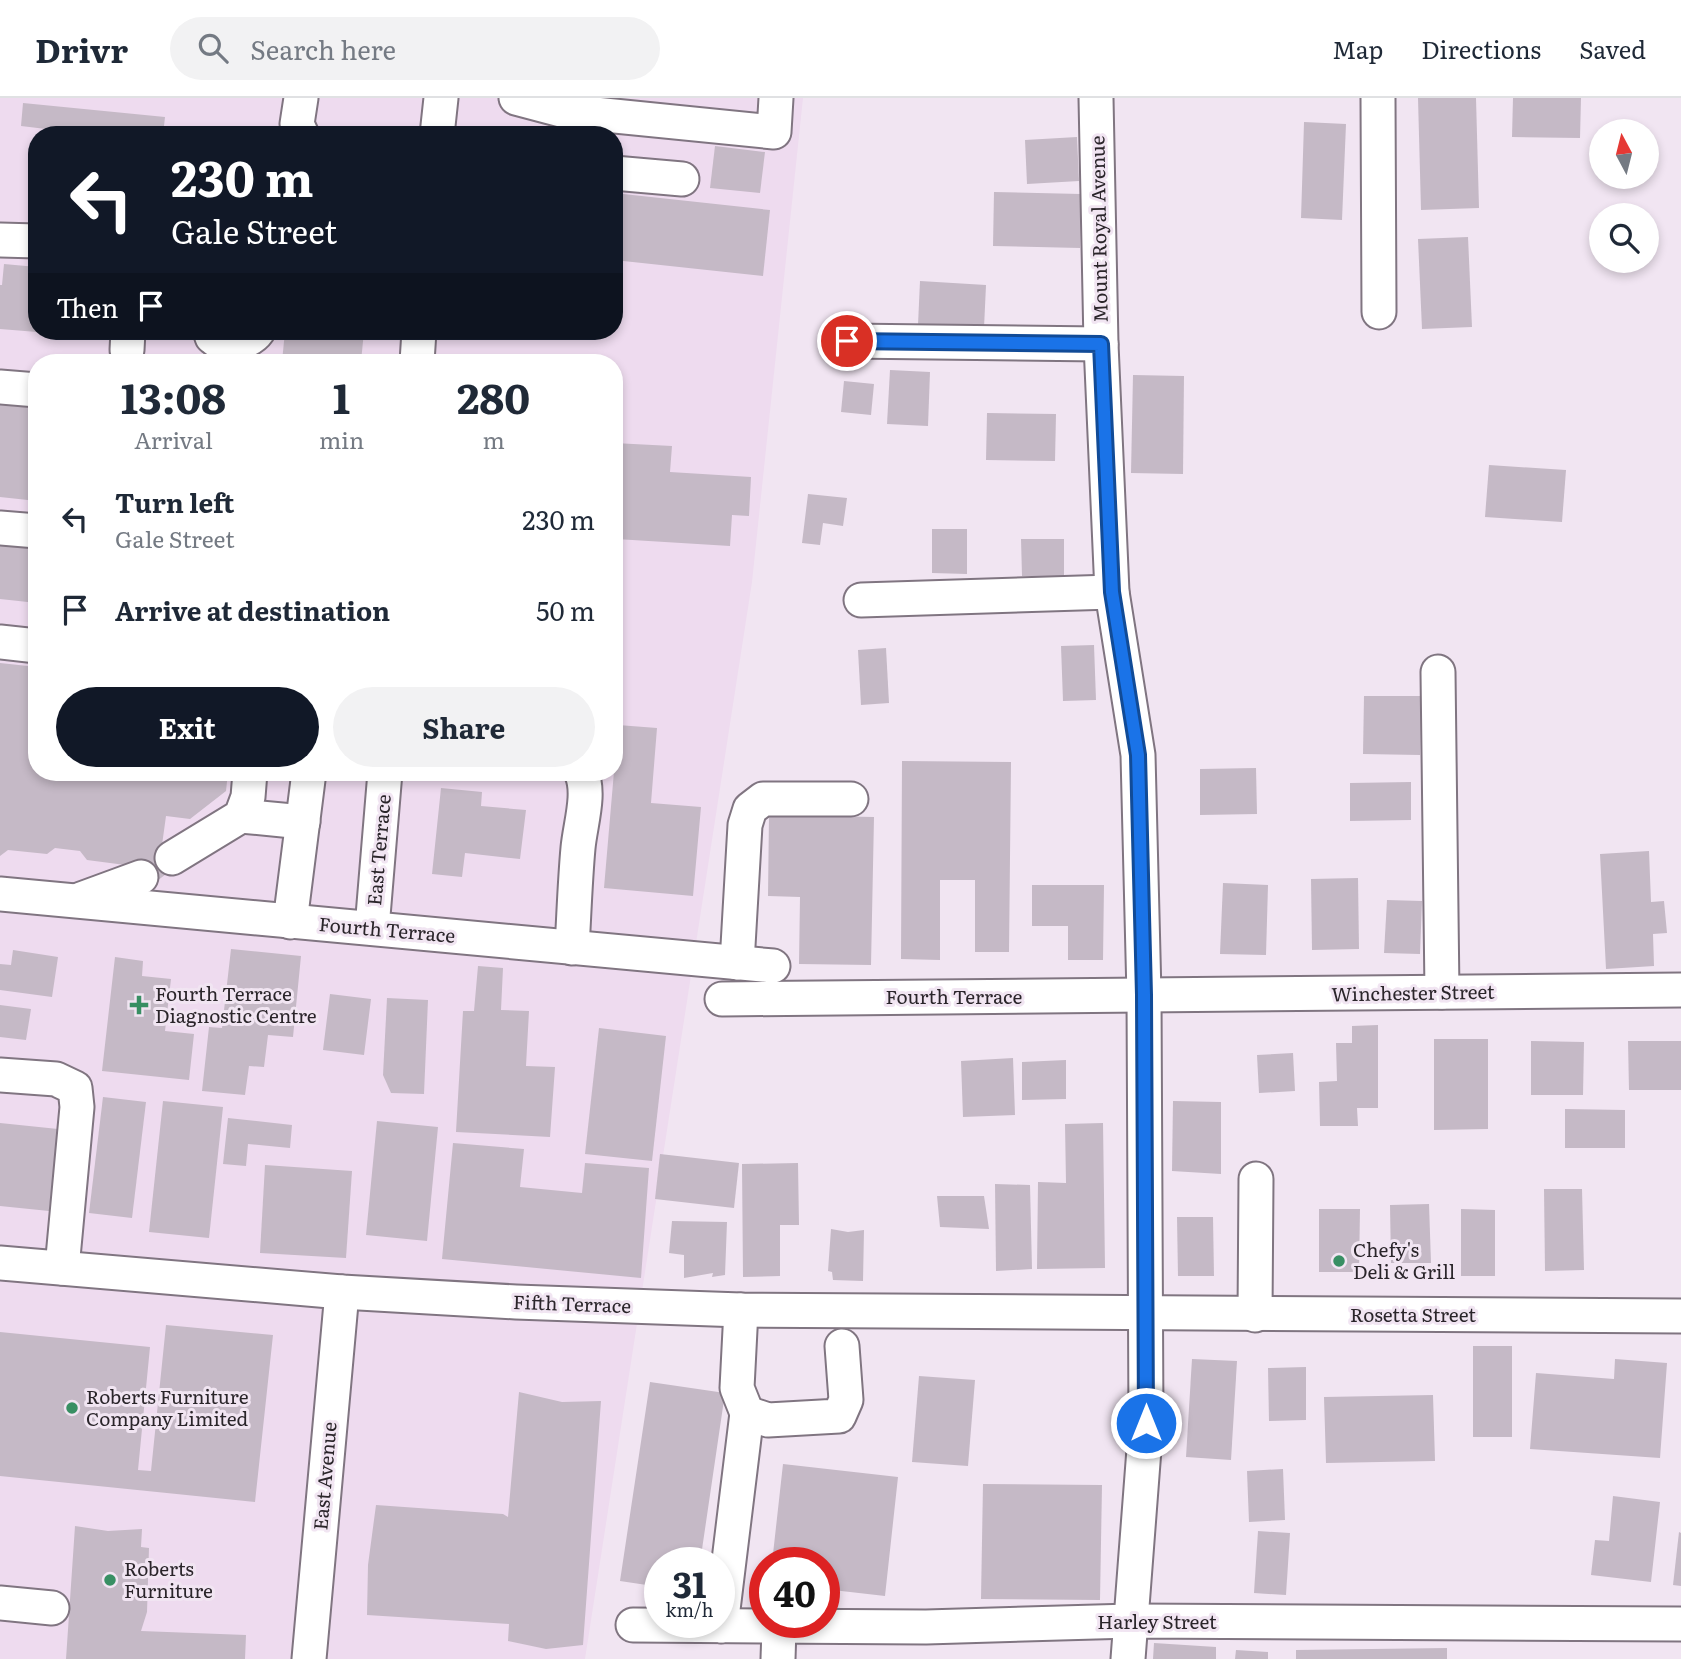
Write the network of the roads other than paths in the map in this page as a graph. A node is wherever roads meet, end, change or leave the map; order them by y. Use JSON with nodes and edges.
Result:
{"nodes":[{"id":1,"x":441,"y":98,"type":"edge"},
{"id":2,"x":516,"y":98,"type":"edge"},
{"id":3,"x":776,"y":98,"type":"edge"},
{"id":4,"x":1096,"y":98,"type":"edge"},
{"id":5,"x":1378,"y":98,"type":"edge"},
{"id":6,"x":566,"y":104,"type":"edge"},
{"id":7,"x":438,"y":126,"type":"edge"},
{"id":8,"x":623,"y":174,"type":"edge"},
{"id":9,"x":682,"y":179,"type":"dead end"},
{"id":10,"x":0,"y":240,"type":"edge"},
{"id":11,"x":28,"y":241,"type":"edge"},
{"id":12,"x":1380,"y":312,"type":"dead end"},
{"id":13,"x":216,"y":340,"type":"edge"},
{"id":14,"x":243,"y":340,"type":"edge"},
{"id":15,"x":847,"y":341,"type":"dead end"},
{"id":16,"x":1101,"y":344,"type":"junction"},
{"id":17,"x":0,"y":387,"type":"edge"},
{"id":18,"x":28,"y":389,"type":"edge"},
{"id":19,"x":0,"y":528,"type":"edge"},
{"id":20,"x":28,"y":530,"type":"edge"},
{"id":21,"x":1112,"y":592,"type":"junction"},
{"id":22,"x":861,"y":600,"type":"dead end"},
{"id":23,"x":0,"y":642,"type":"edge"},
{"id":24,"x":28,"y":645,"type":"edge"},
{"id":25,"x":1438,"y":672,"type":"dead end"},
{"id":26,"x":249,"y":781,"type":"edge"},
{"id":27,"x":308,"y":781,"type":"edge"},
{"id":28,"x":384,"y":781,"type":"edge"},
{"id":29,"x":585,"y":781,"type":"edge"},
{"id":30,"x":852,"y":799,"type":"dead end"},
{"id":31,"x":241,"y":816,"type":"junction"},
{"id":32,"x":303,"y":822,"type":"junction"},
{"id":33,"x":172,"y":858,"type":"dead end"},
{"id":34,"x":141,"y":877,"type":"dead end"},
{"id":35,"x":0,"y":894,"type":"edge"},
{"id":36,"x":71,"y":902,"type":"junction"},
{"id":37,"x":290,"y":922,"type":"junction"},
{"id":38,"x":372,"y":928,"type":"junction"},
{"id":39,"x":572,"y":948,"type":"junction"},
{"id":40,"x":737,"y":963,"type":"junction"},
{"id":41,"x":773,"y":966,"type":"dead end"},
{"id":42,"x":1681,"y":990,"type":"edge"},
{"id":43,"x":1441,"y":992,"type":"junction"},
{"id":44,"x":1144,"y":995,"type":"junction"},
{"id":45,"x":722,"y":999,"type":"dead end"},
{"id":46,"x":0,"y":1075,"type":"edge"},
{"id":47,"x":1256,"y":1179,"type":"dead end"},
{"id":48,"x":0,"y":1263,"type":"edge"},
{"id":49,"x":62,"y":1268,"type":"junction"},
{"id":50,"x":342,"y":1292,"type":"junction"},
{"id":51,"x":741,"y":1310,"type":"junction"},
{"id":52,"x":1146,"y":1314,"type":"junction"},
{"id":53,"x":1255,"y":1315,"type":"junction"},
{"id":54,"x":1681,"y":1316,"type":"edge"},
{"id":55,"x":842,"y":1346,"type":"dead end"},
{"id":56,"x":747,"y":1413,"type":"junction"},
{"id":57,"x":731,"y":1547,"type":"edge"},
{"id":58,"x":0,"y":1603,"type":"edge"},
{"id":59,"x":52,"y":1608,"type":"dead end"},
{"id":60,"x":1131,"y":1621,"type":"junction"},
{"id":61,"x":1681,"y":1624,"type":"edge"},
{"id":62,"x":633,"y":1625,"type":"dead end"},
{"id":63,"x":644,"y":1625,"type":"edge"},
{"id":64,"x":735,"y":1630,"type":"edge"},
{"id":65,"x":778,"y":1643,"type":"edge"},
{"id":66,"x":309,"y":1659,"type":"edge"},
{"id":67,"x":1128,"y":1659,"type":"edge"}],
"edges":[{"from":1,"to":7,"type":"street"},
{"from":2,"to":6,"type":"street"},
{"from":3,"to":6,"type":"street"},
{"from":4,"to":16,"type":"street","name":"Mount Royal Avenue"},
{"from":5,"to":12,"type":"street"},
{"from":8,"to":9,"type":"street"},
{"from":10,"to":11,"type":"street"},
{"from":13,"to":14,"type":"street"},
{"from":15,"to":16,"type":"street"},
{"from":16,"to":21,"type":"street","name":"Mount Royal Avenue"},
{"from":17,"to":18,"type":"street"},
{"from":19,"to":20,"type":"street"},
{"from":21,"to":22,"type":"street"},
{"from":21,"to":44,"type":"street","name":"Mount Royal Avenue"},
{"from":23,"to":24,"type":"street"},
{"from":25,"to":43,"type":"street"},
{"from":26,"to":31,"type":"street"},
{"from":27,"to":32,"type":"street"},
{"from":28,"to":38,"type":"street","name":"East Terrace"},
{"from":29,"to":39,"type":"street"},
{"from":30,"to":40,"type":"street"},
{"from":31,"to":32,"type":"street"},
{"from":31,"to":33,"type":"street"},
{"from":32,"to":37,"type":"street"},
{"from":34,"to":36,"type":"street"},
{"from":35,"to":36,"type":"street","name":"Fourth Terrace"},
{"from":36,"to":37,"type":"street","name":"Fourth Terrace"},
{"from":37,"to":38,"type":"street","name":"Fourth Terrace"},
{"from":38,"to":39,"type":"street","name":"Fourth Terrace"},
{"from":39,"to":40,"type":"street","name":"Fourth Terrace"},
{"from":40,"to":41,"type":"street","name":"Fourth Terrace"},
{"from":42,"to":43,"type":"street","name":"Winchester Street"},
{"from":43,"to":44,"type":"street","name":"Winchester Street"},
{"from":44,"to":45,"type":"street","name":"Fourth Terrace"},
{"from":44,"to":52,"type":"street","name":"Mount Royal Avenue"},
{"from":46,"to":49,"type":"street"},
{"from":47,"to":53,"type":"street"},
{"from":48,"to":49,"type":"street","name":"Fifth Terrace"},
{"from":49,"to":50,"type":"street","name":"Fifth Terrace"},
{"from":50,"to":51,"type":"street","name":"Fifth Terrace"},
{"from":50,"to":66,"type":"street","name":"East Avenue"},
{"from":51,"to":52,"type":"street","name":"Fifth Terrace"},
{"from":51,"to":56,"type":"street"},
{"from":52,"to":53,"type":"street","name":"Rosetta Street"},
{"from":52,"to":60,"type":"street","name":"Mount Royal Avenue"},
{"from":53,"to":54,"type":"street","name":"Rosetta Street"},
{"from":55,"to":56,"type":"street"},
{"from":56,"to":57,"type":"street"},
{"from":58,"to":59,"type":"street"},
{"from":60,"to":61,"type":"street","name":"Harley Street"},
{"from":60,"to":65,"type":"street","name":"Harley Street"},
{"from":60,"to":67,"type":"street","name":"Mount Royal Avenue"},
{"from":62,"to":63,"type":"street","name":"Harley Street"},
{"from":64,"to":65,"type":"street","name":"Harley Street"}]}
